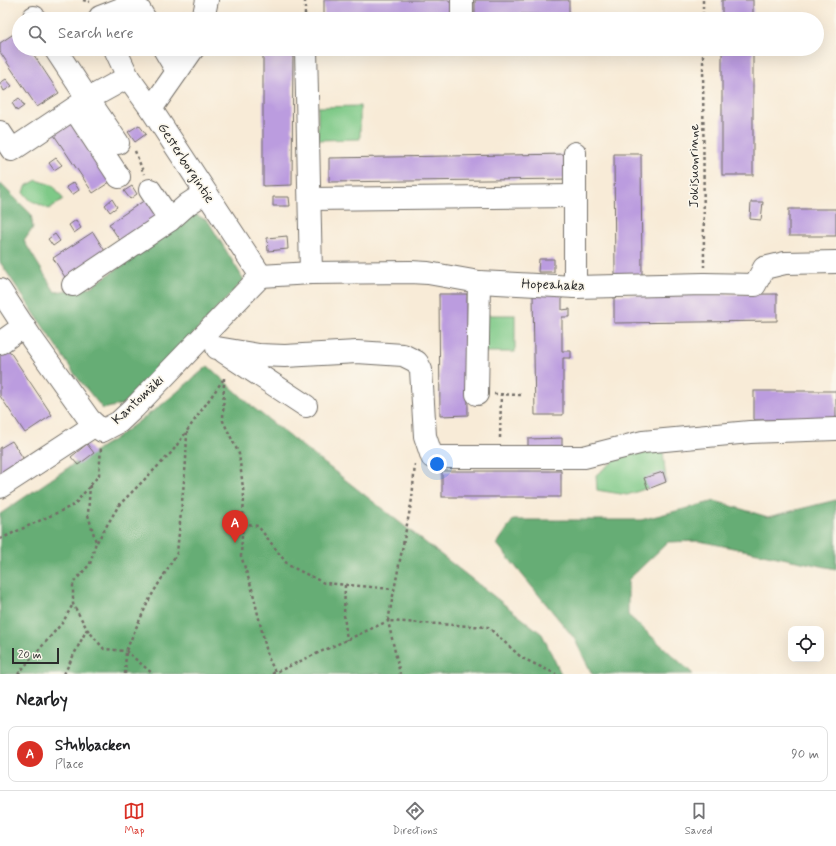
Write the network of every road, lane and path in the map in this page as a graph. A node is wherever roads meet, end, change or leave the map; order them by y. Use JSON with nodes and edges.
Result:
{"nodes":[{"id":1,"x":207,"y":0,"type":"edge"},
{"id":2,"x":305,"y":0,"type":"edge"},
{"id":3,"x":462,"y":0,"type":"edge"},
{"id":4,"x":703,"y":0,"type":"edge"},
{"id":5,"x":94,"y":8,"type":"edge"},
{"id":6,"x":141,"y":12,"type":"edge"},
{"id":7,"x":204,"y":12,"type":"edge"},
{"id":8,"x":305,"y":12,"type":"edge"},
{"id":9,"x":462,"y":12,"type":"edge"},
{"id":10,"x":703,"y":12,"type":"edge"},
{"id":11,"x":58,"y":56,"type":"edge"},
{"id":12,"x":118,"y":56,"type":"edge"},
{"id":13,"x":168,"y":56,"type":"edge"},
{"id":14,"x":188,"y":56,"type":"edge"},
{"id":15,"x":306,"y":56,"type":"edge"},
{"id":16,"x":703,"y":56,"type":"edge"},
{"id":17,"x":177,"y":70,"type":"junction"},
{"id":18,"x":128,"y":77,"type":"junction"},
{"id":19,"x":81,"y":104,"type":"junction"},
{"id":20,"x":151,"y":109,"type":"junction"},
{"id":21,"x":0,"y":132,"type":"edge"},
{"id":22,"x":118,"y":143,"type":"joint"},
{"id":23,"x":574,"y":153,"type":"dead end"},
{"id":24,"x":119,"y":177,"type":"dead end"},
{"id":25,"x":150,"y":190,"type":"joint"},
{"id":26,"x":205,"y":193,"type":"junction"},
{"id":27,"x":575,"y":196,"type":"junction"},
{"id":28,"x":310,"y":199,"type":"junction"},
{"id":29,"x":170,"y":220,"type":"junction"},
{"id":30,"x":836,"y":262,"type":"edge"},
{"id":31,"x":311,"y":273,"type":"junction"},
{"id":32,"x":261,"y":276,"type":"junction"},
{"id":33,"x":479,"y":282,"type":"junction"},
{"id":34,"x":73,"y":284,"type":"dead end"},
{"id":35,"x":704,"y":284,"type":"junction"},
{"id":36,"x":575,"y":287,"type":"junction"},
{"id":37,"x":0,"y":290,"type":"edge"},
{"id":38,"x":24,"y":326,"type":"junction"},
{"id":39,"x":0,"y":343,"type":"edge"},
{"id":40,"x":209,"y":343,"type":"junction"},
{"id":41,"x":477,"y":394,"type":"joint"},
{"id":42,"x":501,"y":395,"type":"junction"},
{"id":43,"x":521,"y":395,"type":"dead end"},
{"id":44,"x":306,"y":406,"type":"dead end"},
{"id":45,"x":99,"y":428,"type":"junction"},
{"id":46,"x":836,"y":429,"type":"edge"},
{"id":47,"x":187,"y":430,"type":"junction"},
{"id":48,"x":500,"y":457,"type":"junction"},
{"id":49,"x":416,"y":461,"type":"dead end"},
{"id":50,"x":90,"y":486,"type":"junction"},
{"id":51,"x":0,"y":487,"type":"edge"},
{"id":52,"x":243,"y":523,"type":"junction"},
{"id":53,"x":0,"y":539,"type":"edge"},
{"id":54,"x":96,"y":542,"type":"junction"},
{"id":55,"x":345,"y":585,"type":"junction"},
{"id":56,"x":394,"y":589,"type":"junction"},
{"id":57,"x":73,"y":604,"type":"junction"},
{"id":58,"x":388,"y":621,"type":"junction"},
{"id":59,"x":87,"y":628,"type":"junction"},
{"id":60,"x":348,"y":640,"type":"junction"},
{"id":61,"x":126,"y":651,"type":"junction"},
{"id":62,"x":18,"y":674,"type":"edge"},
{"id":63,"x":64,"y":674,"type":"edge"},
{"id":64,"x":125,"y":674,"type":"edge"},
{"id":65,"x":153,"y":674,"type":"edge"},
{"id":66,"x":274,"y":674,"type":"edge"},
{"id":67,"x":400,"y":674,"type":"edge"},
{"id":68,"x":556,"y":674,"type":"edge"}],
"edges":[{"from":1,"to":7,"type":"street"},
{"from":2,"to":8,"type":"path"},
{"from":3,"to":9,"type":"street"},
{"from":4,"to":10,"type":"path"},
{"from":5,"to":6,"type":"street"},
{"from":11,"to":19,"type":"street"},
{"from":12,"to":18,"type":"street","name":"Gesterborgintie"},
{"from":13,"to":17,"type":"street"},
{"from":14,"to":17,"type":"street"},
{"from":15,"to":28,"type":"street"},
{"from":16,"to":35,"type":"path","name":"Jokisuonrinne"},
{"from":17,"to":20,"type":"street"},
{"from":18,"to":19,"type":"street"},
{"from":18,"to":20,"type":"street","name":"Gesterborgintie"},
{"from":19,"to":21,"type":"street"},
{"from":19,"to":22,"type":"street"},
{"from":19,"to":24,"type":"street"},
{"from":20,"to":26,"type":"street","name":"Gesterborgintie"},
{"from":22,"to":25,"type":"path"},
{"from":23,"to":27,"type":"street"},
{"from":25,"to":29,"type":"street"},
{"from":26,"to":29,"type":"street"},
{"from":26,"to":32,"type":"street","name":"Gesterborgintie"},
{"from":27,"to":28,"type":"street"},
{"from":27,"to":36,"type":"street"},
{"from":28,"to":31,"type":"street"},
{"from":29,"to":34,"type":"street"},
{"from":30,"to":35,"type":"street","name":"Hopeahaka"},
{"from":31,"to":32,"type":"street","name":"Hopeahaka"},
{"from":31,"to":33,"type":"street","name":"Hopeahaka"},
{"from":32,"to":40,"type":"street","name":"Kantomäki"},
{"from":33,"to":36,"type":"street","name":"Hopeahaka"},
{"from":33,"to":41,"type":"street"},
{"from":35,"to":36,"type":"street","name":"Hopeahaka"},
{"from":37,"to":38,"type":"street","name":"Kantomäki"},
{"from":38,"to":39,"type":"street"},
{"from":38,"to":45,"type":"street","name":"Kantomäki"},
{"from":40,"to":44,"type":"street"},
{"from":40,"to":45,"type":"street","name":"Kantomäki"},
{"from":40,"to":48,"type":"street"},
{"from":41,"to":42,"type":"path"},
{"from":42,"to":43,"type":"path"},
{"from":42,"to":48,"type":"path"},
{"from":45,"to":50,"type":"path"},
{"from":45,"to":51,"type":"street"},
{"from":46,"to":48,"type":"street"},
{"from":47,"to":52,"type":"path"},
{"from":47,"to":54,"type":"path"},
{"from":47,"to":61,"type":"path"},
{"from":49,"to":56,"type":"path"},
{"from":50,"to":53,"type":"path"},
{"from":50,"to":54,"type":"path"},
{"from":52,"to":55,"type":"path"},
{"from":52,"to":66,"type":"path"},
{"from":54,"to":57,"type":"path"},
{"from":55,"to":56,"type":"path"},
{"from":55,"to":60,"type":"path"},
{"from":56,"to":58,"type":"path"},
{"from":57,"to":59,"type":"path"},
{"from":57,"to":62,"type":"path"},
{"from":58,"to":60,"type":"path"},
{"from":58,"to":67,"type":"path"},
{"from":58,"to":68,"type":"path"},
{"from":59,"to":61,"type":"path"},
{"from":59,"to":63,"type":"path"},
{"from":60,"to":66,"type":"path"},
{"from":61,"to":64,"type":"path"},
{"from":61,"to":65,"type":"path"}]}
